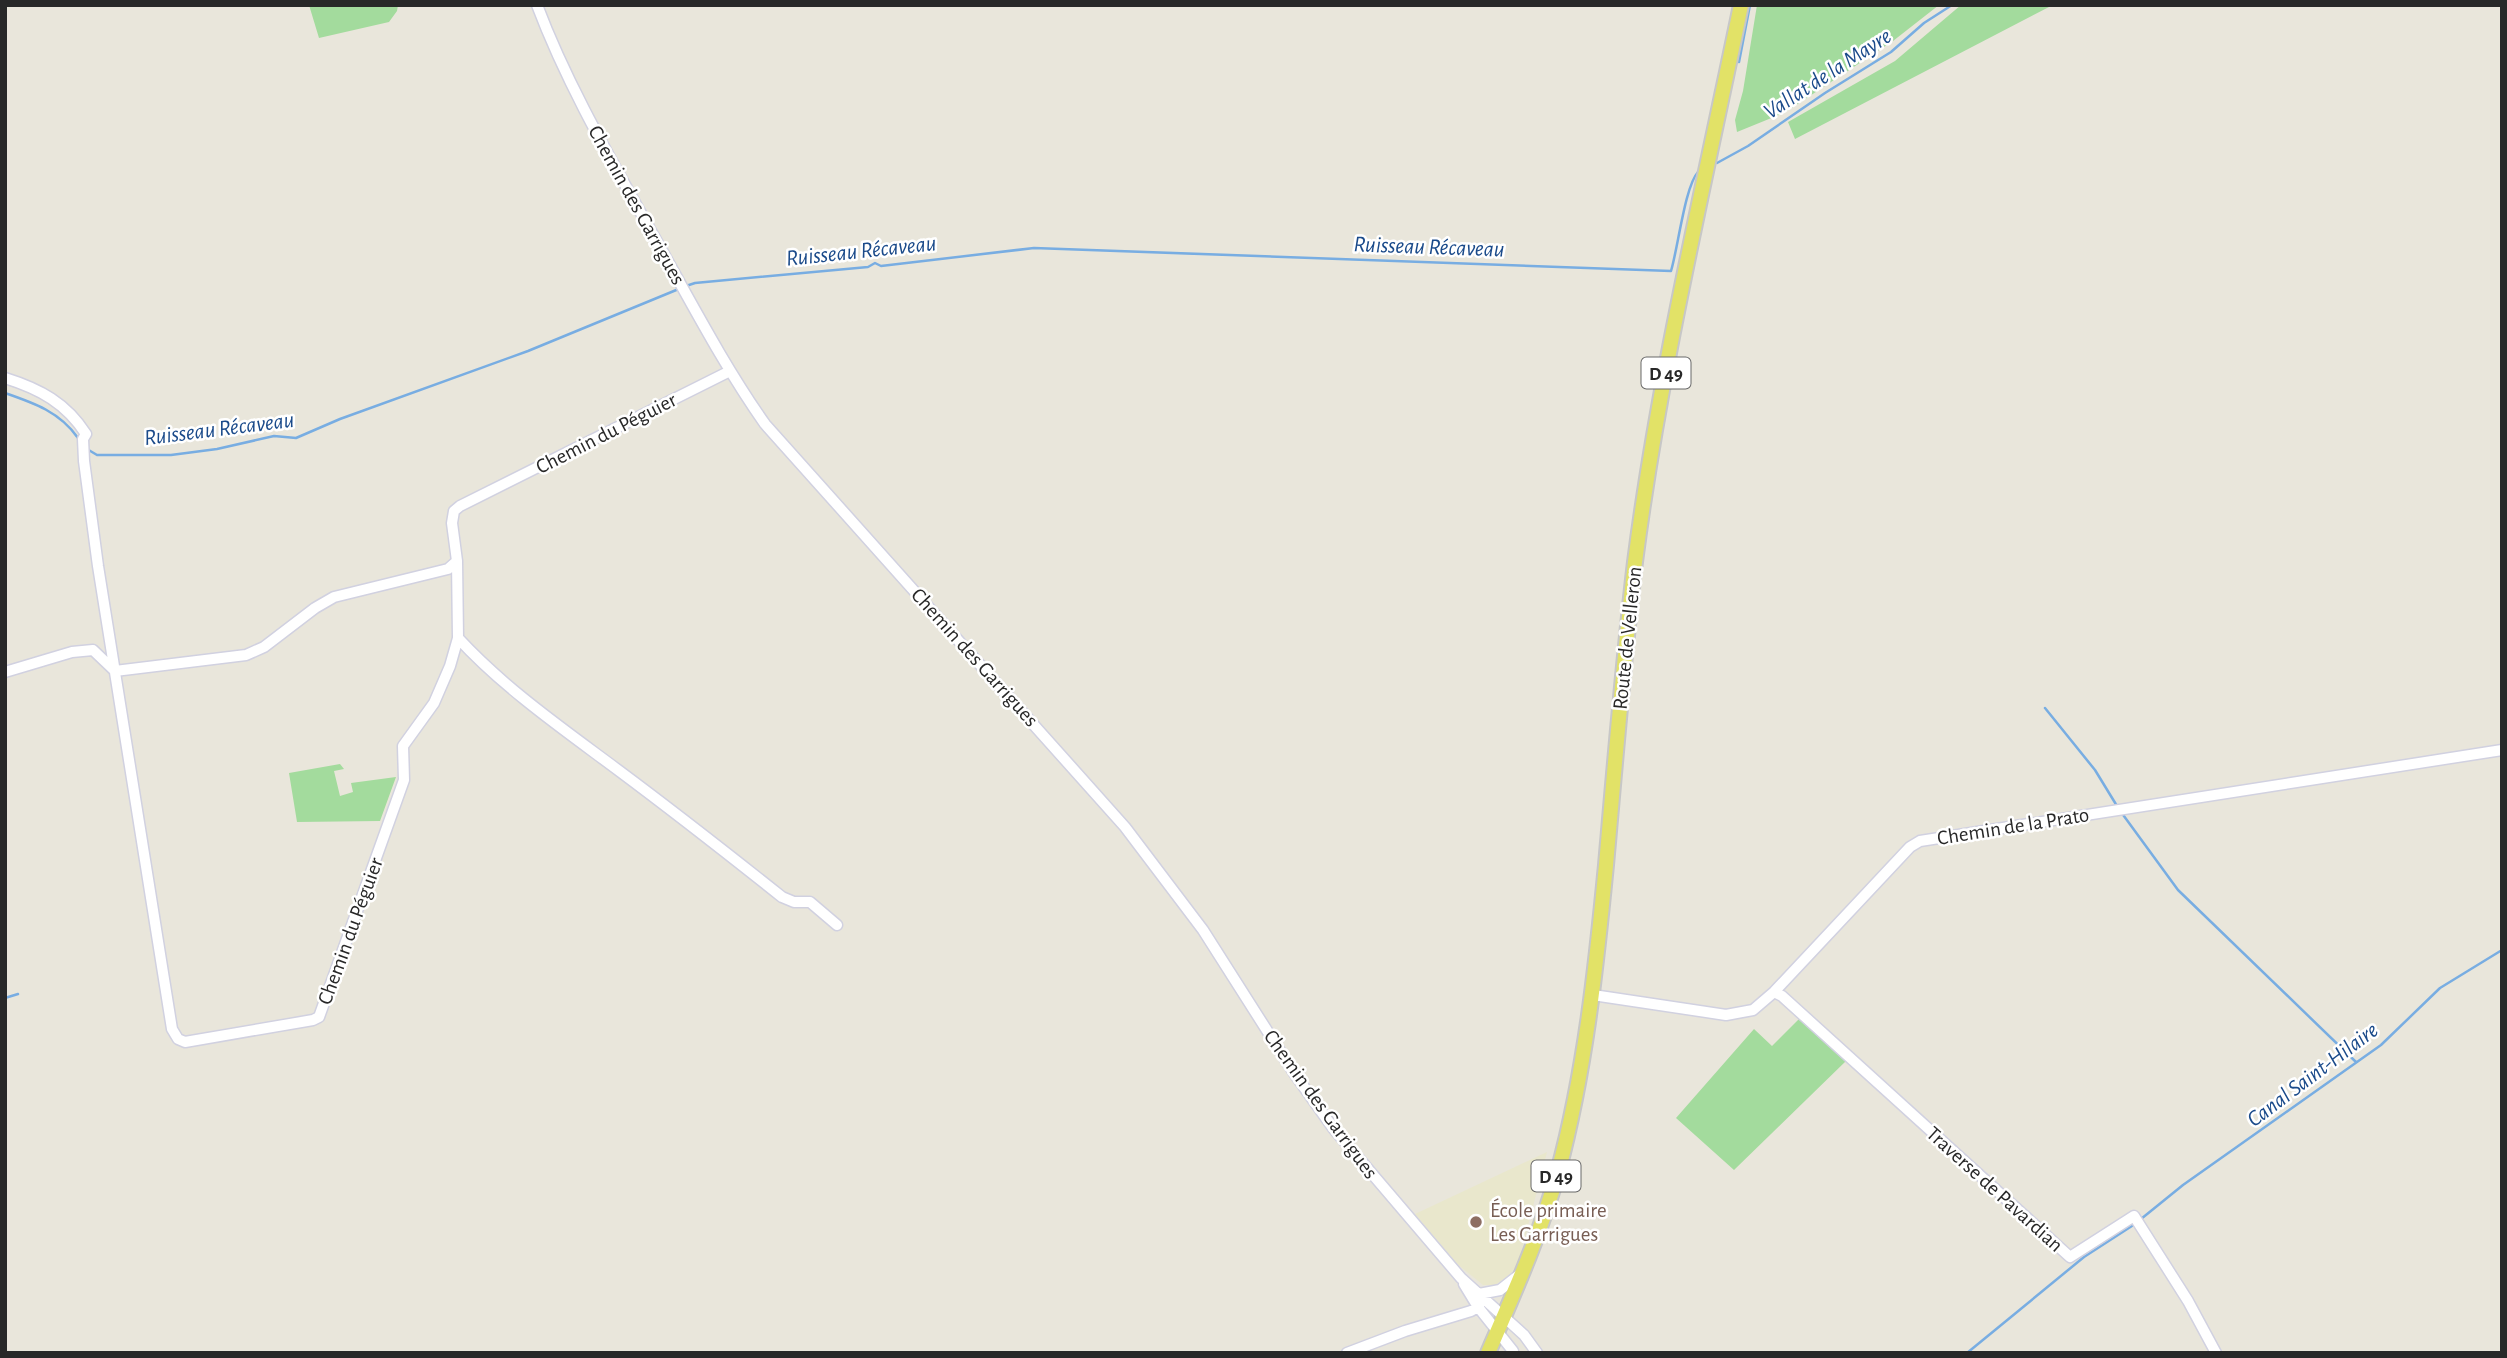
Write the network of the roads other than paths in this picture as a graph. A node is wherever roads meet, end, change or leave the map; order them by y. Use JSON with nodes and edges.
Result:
{"nodes":[{"id":1,"x":537,"y":5,"type":"edge"},
{"id":2,"x":1741,"y":5,"type":"edge"},
{"id":3,"x":730,"y":371,"type":"junction"},
{"id":4,"x":5,"y":378,"type":"edge"},
{"id":5,"x":457,"y":561,"type":"junction"},
{"id":6,"x":458,"y":638,"type":"junction"},
{"id":7,"x":115,"y":671,"type":"junction"},
{"id":8,"x":5,"y":672,"type":"edge"},
{"id":9,"x":2502,"y":750,"type":"edge"},
{"id":10,"x":837,"y":925,"type":"dead end"},
{"id":11,"x":1774,"y":992,"type":"junction"},
{"id":12,"x":1593,"y":995,"type":"junction"},
{"id":13,"x":1524,"y":1270,"type":"junction"},
{"id":14,"x":1461,"y":1278,"type":"junction"},
{"id":15,"x":1481,"y":1295,"type":"junction"},
{"id":16,"x":1478,"y":1307,"type":"junction"},
{"id":17,"x":1504,"y":1317,"type":"junction"},
{"id":18,"x":1497,"y":1333,"type":"junction"},
{"id":19,"x":1513,"y":1352,"type":"edge"},
{"id":20,"x":1347,"y":1353,"type":"edge"},
{"id":21,"x":1488,"y":1353,"type":"edge"},
{"id":22,"x":1537,"y":1353,"type":"edge"},
{"id":23,"x":2216,"y":1353,"type":"edge"}],
"edges":[{"from":1,"to":3,"type":"street","name":"Chemin des Garrigues"},
{"from":2,"to":12,"type":"main road","name":"Route de Velleron","number":"D 49"},
{"from":3,"to":5,"type":"street","name":"Chemin du Péguier"},
{"from":3,"to":14,"type":"street","name":"Chemin des Garrigues"},
{"from":4,"to":7,"type":"street","name":"Chemin du Péguier"},
{"from":5,"to":6,"type":"street","name":"Chemin du Péguier"},
{"from":5,"to":7,"type":"street"},
{"from":6,"to":7,"type":"street","name":"Chemin du Péguier"},
{"from":6,"to":10,"type":"street"},
{"from":7,"to":8,"type":"street"},
{"from":9,"to":11,"type":"street","name":"Chemin de la Prato"},
{"from":11,"to":12,"type":"street","name":"Chemin de la Prato"},
{"from":11,"to":23,"type":"street","name":"Traverse de Pavardian"},
{"from":12,"to":13,"type":"main road","name":"Route de Velleron","number":"D 49"},
{"from":13,"to":15,"type":"street"},
{"from":13,"to":17,"type":"main road","number":"D 49"},
{"from":14,"to":15,"type":"street","name":"Chemin des Garrigues"},
{"from":14,"to":16,"type":"street","name":"Chemin des Garrigues"},
{"from":15,"to":16,"type":"street"},
{"from":15,"to":17,"type":"street","name":"Chemin des Garrigues"},
{"from":16,"to":18,"type":"street","name":"Chemin des Garrigues"},
{"from":16,"to":20,"type":"street"},
{"from":17,"to":18,"type":"main road","number":"D 49"},
{"from":17,"to":22,"type":"street","name":"Chemin des Garrigues"},
{"from":18,"to":19,"type":"street","name":"Chemin des Garrigues"},
{"from":18,"to":21,"type":"main road","number":"D 49"}]}
